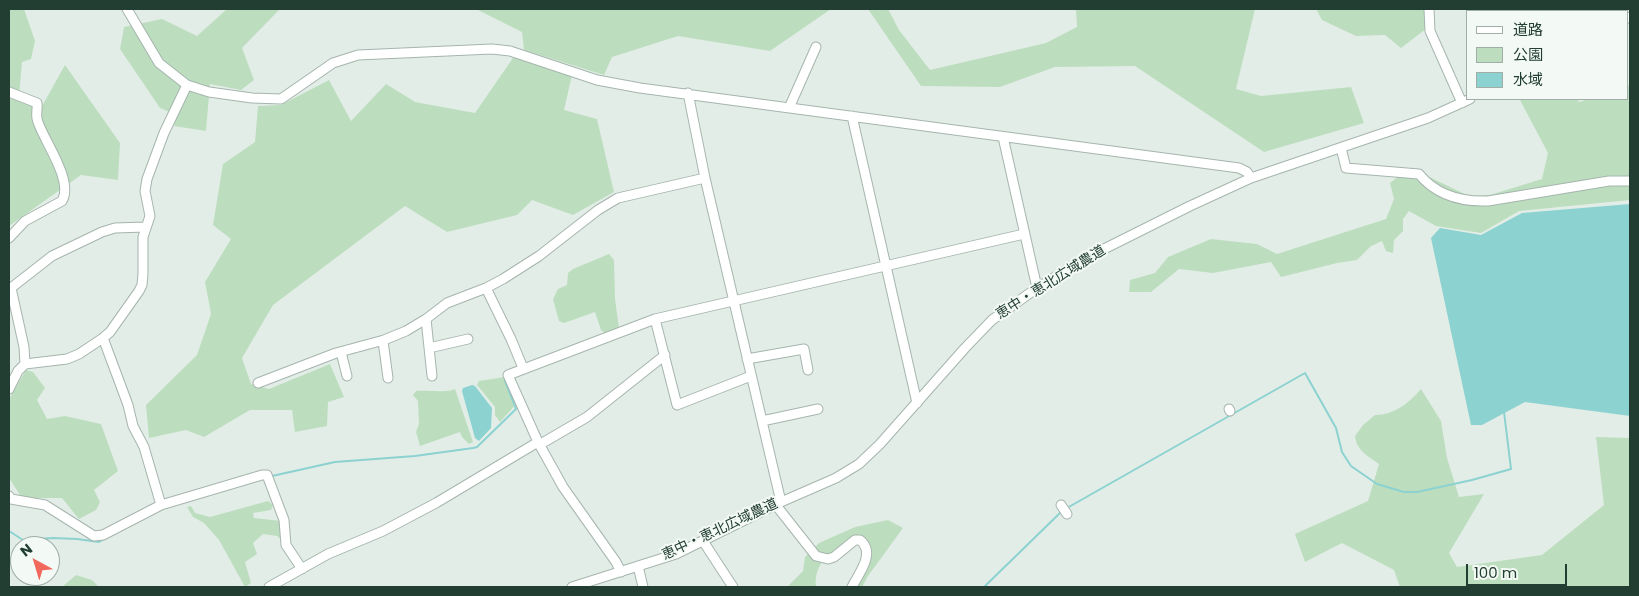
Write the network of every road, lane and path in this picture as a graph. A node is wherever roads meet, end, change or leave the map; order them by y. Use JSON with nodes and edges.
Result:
{"nodes":[{"id":1,"x":128,"y":9,"type":"edge"},
{"id":2,"x":1429,"y":9,"type":"edge"},
{"id":3,"x":816,"y":47,"type":"dead end"},
{"id":4,"x":187,"y":85,"type":"junction"},
{"id":5,"x":9,"y":92,"type":"edge"},
{"id":6,"x":688,"y":93,"type":"junction"},
{"id":7,"x":1466,"y":101,"type":"edge"},
{"id":8,"x":789,"y":108,"type":"junction"},
{"id":9,"x":852,"y":116,"type":"junction"},
{"id":10,"x":1003,"y":137,"type":"junction"},
{"id":11,"x":1341,"y":148,"type":"junction"},
{"id":12,"x":706,"y":178,"type":"junction"},
{"id":13,"x":1251,"y":178,"type":"junction"},
{"id":14,"x":1630,"y":181,"type":"edge"},
{"id":15,"x":145,"y":227,"type":"junction"},
{"id":16,"x":1024,"y":234,"type":"junction"},
{"id":17,"x":9,"y":238,"type":"edge"},
{"id":18,"x":887,"y":266,"type":"junction"},
{"id":19,"x":10,"y":285,"type":"edge"},
{"id":20,"x":486,"y":288,"type":"junction"},
{"id":21,"x":1037,"y":288,"type":"junction"},
{"id":22,"x":735,"y":301,"type":"junction"},
{"id":23,"x":18,"y":317,"type":"junction"},
{"id":24,"x":9,"y":319,"type":"edge"},
{"id":25,"x":426,"y":319,"type":"junction"},
{"id":26,"x":655,"y":319,"type":"junction"},
{"id":27,"x":103,"y":338,"type":"junction"},
{"id":28,"x":468,"y":339,"type":"dead end"},
{"id":29,"x":383,"y":340,"type":"junction"},
{"id":30,"x":429,"y":348,"type":"junction"},
{"id":31,"x":341,"y":352,"type":"junction"},
{"id":32,"x":664,"y":356,"type":"junction"},
{"id":33,"x":747,"y":359,"type":"junction"},
{"id":34,"x":25,"y":364,"type":"junction"},
{"id":35,"x":523,"y":368,"type":"junction"},
{"id":36,"x":808,"y":370,"type":"dead end"},
{"id":37,"x":347,"y":376,"type":"dead end"},
{"id":38,"x":432,"y":376,"type":"dead end"},
{"id":39,"x":751,"y":376,"type":"junction"},
{"id":40,"x":388,"y":378,"type":"dead end"},
{"id":41,"x":258,"y":383,"type":"dead end"},
{"id":42,"x":9,"y":389,"type":"edge"},
{"id":43,"x":917,"y":403,"type":"junction"},
{"id":44,"x":818,"y":409,"type":"dead end"},
{"id":45,"x":762,"y":421,"type":"junction"},
{"id":46,"x":538,"y":443,"type":"junction"},
{"id":47,"x":9,"y":496,"type":"edge"},
{"id":48,"x":778,"y":503,"type":"junction"},
{"id":49,"x":161,"y":505,"type":"junction"},
{"id":50,"x":703,"y":541,"type":"junction"},
{"id":51,"x":638,"y":566,"type":"junction"},
{"id":52,"x":302,"y":569,"type":"junction"},
{"id":53,"x":621,"y":572,"type":"junction"},
{"id":54,"x":269,"y":587,"type":"edge"},
{"id":55,"x":572,"y":587,"type":"edge"},
{"id":56,"x":643,"y":587,"type":"edge"},
{"id":57,"x":733,"y":587,"type":"edge"},
{"id":58,"x":852,"y":587,"type":"edge"}],
"edges":[{"from":1,"to":4,"type":"street"},
{"from":2,"to":7,"type":"street"},
{"from":3,"to":8,"type":"street"},
{"from":4,"to":6,"type":"street"},
{"from":4,"to":15,"type":"street"},
{"from":5,"to":17,"type":"street"},
{"from":6,"to":8,"type":"street"},
{"from":6,"to":12,"type":"street"},
{"from":7,"to":11,"type":"street","name":"恵中・恵北広域農道"},
{"from":8,"to":9,"type":"street"},
{"from":9,"to":10,"type":"street"},
{"from":9,"to":18,"type":"street"},
{"from":10,"to":13,"type":"street"},
{"from":10,"to":16,"type":"street"},
{"from":11,"to":13,"type":"street","name":"恵中・恵北広域農道"},
{"from":11,"to":14,"type":"street"},
{"from":12,"to":20,"type":"street"},
{"from":12,"to":22,"type":"street"},
{"from":13,"to":21,"type":"street","name":"恵中・恵北広域農道"},
{"from":15,"to":19,"type":"street"},
{"from":15,"to":27,"type":"street"},
{"from":16,"to":18,"type":"street"},
{"from":16,"to":21,"type":"street"},
{"from":18,"to":22,"type":"street"},
{"from":18,"to":43,"type":"street"},
{"from":19,"to":23,"type":"street"},
{"from":20,"to":25,"type":"street"},
{"from":20,"to":35,"type":"street"},
{"from":21,"to":43,"type":"street","name":"恵中・恵北広域農道"},
{"from":22,"to":26,"type":"street"},
{"from":22,"to":33,"type":"street"},
{"from":23,"to":24,"type":"street"},
{"from":23,"to":34,"type":"street"},
{"from":25,"to":29,"type":"street"},
{"from":25,"to":30,"type":"street"},
{"from":26,"to":32,"type":"street"},
{"from":26,"to":35,"type":"street"},
{"from":27,"to":34,"type":"street"},
{"from":27,"to":49,"type":"street"},
{"from":28,"to":30,"type":"street"},
{"from":29,"to":31,"type":"street"},
{"from":29,"to":40,"type":"street"},
{"from":30,"to":38,"type":"street"},
{"from":31,"to":37,"type":"street"},
{"from":31,"to":41,"type":"street"},
{"from":32,"to":39,"type":"street"},
{"from":32,"to":46,"type":"street"},
{"from":33,"to":36,"type":"street"},
{"from":33,"to":39,"type":"street"},
{"from":34,"to":42,"type":"street"},
{"from":35,"to":46,"type":"street"},
{"from":39,"to":45,"type":"street"},
{"from":43,"to":48,"type":"street","name":"恵中・恵北広域農道"},
{"from":44,"to":45,"type":"street"},
{"from":45,"to":48,"type":"street"},
{"from":46,"to":52,"type":"street"},
{"from":46,"to":53,"type":"street"},
{"from":47,"to":49,"type":"street"},
{"from":48,"to":50,"type":"street","name":"恵中・恵北広域農道"},
{"from":48,"to":58,"type":"street"},
{"from":49,"to":52,"type":"street"},
{"from":50,"to":51,"type":"street","name":"恵中・恵北広域農道"},
{"from":50,"to":57,"type":"street"},
{"from":51,"to":53,"type":"street","name":"恵中・恵北広域農道"},
{"from":51,"to":56,"type":"street"},
{"from":52,"to":54,"type":"street"},
{"from":53,"to":55,"type":"street","name":"恵中・恵北広域農道"}]}
